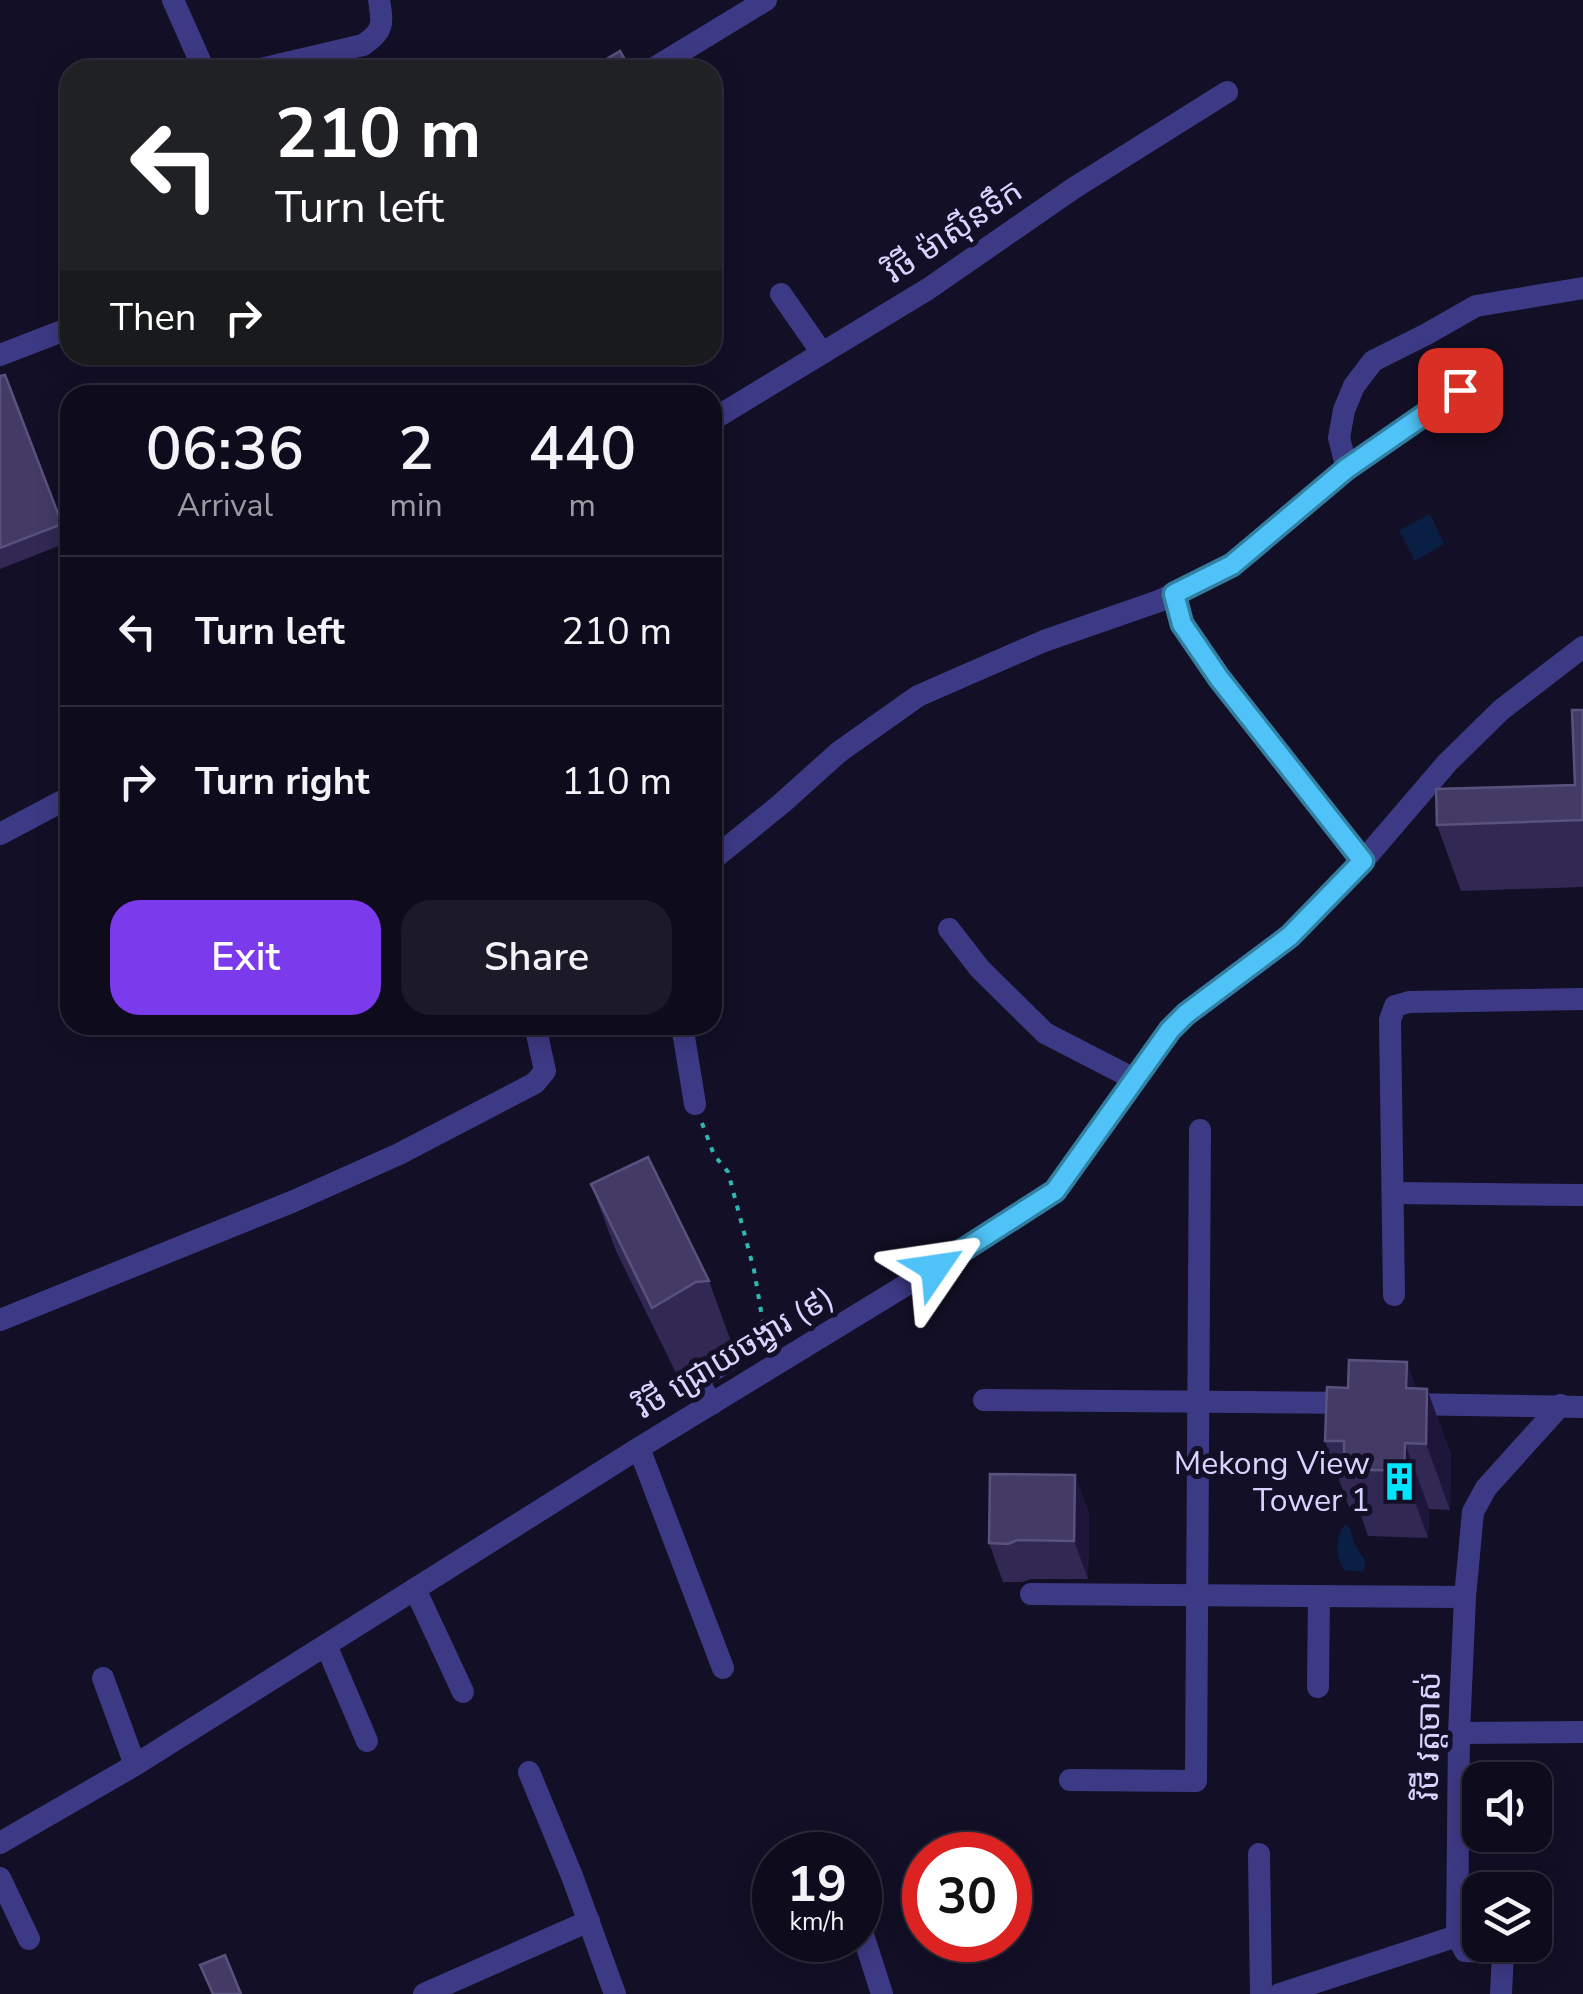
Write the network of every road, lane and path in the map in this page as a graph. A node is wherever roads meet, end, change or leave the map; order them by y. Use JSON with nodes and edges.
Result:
{"nodes":[{"id":1,"x":173,"y":0,"type":"edge"},
{"id":2,"x":379,"y":0,"type":"edge"},
{"id":3,"x":766,"y":0,"type":"edge"},
{"id":4,"x":200,"y":60,"type":"edge"},
{"id":5,"x":299,"y":60,"type":"edge"},
{"id":6,"x":667,"y":60,"type":"edge"},
{"id":7,"x":1227,"y":92,"type":"dead end"},
{"id":8,"x":1583,"y":288,"type":"edge"},
{"id":9,"x":781,"y":294,"type":"dead end"},
{"id":10,"x":60,"y":332,"type":"edge"},
{"id":11,"x":822,"y":353,"type":"junction"},
{"id":12,"x":0,"y":355,"type":"edge"},
{"id":13,"x":1460,"y":390,"type":"dead end"},
{"id":14,"x":722,"y":414,"type":"edge"},
{"id":15,"x":1346,"y":469,"type":"junction"},
{"id":16,"x":1174,"y":594,"type":"junction"},
{"id":17,"x":1583,"y":647,"type":"edge"},
{"id":18,"x":60,"y":802,"type":"edge"},
{"id":19,"x":0,"y":834,"type":"edge"},
{"id":20,"x":722,"y":852,"type":"edge"},
{"id":21,"x":1363,"y":861,"type":"junction"},
{"id":22,"x":949,"y":930,"type":"dead end"},
{"id":23,"x":1583,"y":999,"type":"edge"},
{"id":24,"x":537,"y":1035,"type":"edge"},
{"id":25,"x":684,"y":1035,"type":"edge"},
{"id":26,"x":1136,"y":1080,"type":"junction"},
{"id":27,"x":695,"y":1104,"type":"joint"},
{"id":28,"x":1200,"y":1130,"type":"dead end"},
{"id":29,"x":1393,"y":1193,"type":"junction"},
{"id":30,"x":1583,"y":1195,"type":"edge"},
{"id":31,"x":1394,"y":1295,"type":"dead end"},
{"id":32,"x":0,"y":1320,"type":"edge"},
{"id":33,"x":770,"y":1369,"type":"junction"},
{"id":34,"x":741,"y":1386,"type":"junction"},
{"id":35,"x":984,"y":1400,"type":"dead end"},
{"id":36,"x":1200,"y":1402,"type":"junction"},
{"id":37,"x":712,"y":1404,"type":"junction"},
{"id":38,"x":1572,"y":1406,"type":"edge"},
{"id":39,"x":640,"y":1448,"type":"junction"},
{"id":40,"x":415,"y":1588,"type":"junction"},
{"id":41,"x":1032,"y":1594,"type":"dead end"},
{"id":42,"x":1199,"y":1596,"type":"junction"},
{"id":43,"x":1319,"y":1596,"type":"junction"},
{"id":44,"x":1465,"y":1597,"type":"junction"},
{"id":45,"x":326,"y":1645,"type":"junction"},
{"id":46,"x":723,"y":1668,"type":"dead end"},
{"id":47,"x":103,"y":1678,"type":"dead end"},
{"id":48,"x":1318,"y":1687,"type":"dead end"},
{"id":49,"x":463,"y":1692,"type":"dead end"},
{"id":50,"x":1583,"y":1732,"type":"edge"},
{"id":51,"x":1459,"y":1733,"type":"junction"},
{"id":52,"x":367,"y":1741,"type":"dead end"},
{"id":53,"x":135,"y":1764,"type":"junction"},
{"id":54,"x":529,"y":1772,"type":"dead end"},
{"id":55,"x":1070,"y":1780,"type":"dead end"},
{"id":56,"x":0,"y":1842,"type":"edge"},
{"id":57,"x":1259,"y":1854,"type":"dead end"},
{"id":58,"x":0,"y":1878,"type":"edge"},
{"id":59,"x":589,"y":1922,"type":"junction"},
{"id":60,"x":1457,"y":1936,"type":"junction"},
{"id":61,"x":28,"y":1939,"type":"dead end"},
{"id":62,"x":872,"y":1962,"type":"edge"},
{"id":63,"x":424,"y":1994,"type":"edge"},
{"id":64,"x":616,"y":1994,"type":"edge"},
{"id":65,"x":882,"y":1994,"type":"edge"},
{"id":66,"x":1261,"y":1994,"type":"edge"},
{"id":67,"x":1280,"y":1994,"type":"edge"},
{"id":68,"x":1500,"y":1994,"type":"edge"}],
"edges":[{"from":1,"to":4,"type":"street"},
{"from":2,"to":5,"type":"street"},
{"from":3,"to":6,"type":"street"},
{"from":7,"to":11,"type":"street","name":"វិថី ម៉ាស៊ីនទឹក"},
{"from":8,"to":15,"type":"street"},
{"from":9,"to":11,"type":"street"},
{"from":10,"to":12,"type":"street"},
{"from":11,"to":14,"type":"street","name":"វិថី ម៉ាស៊ីនទឹក"},
{"from":13,"to":15,"type":"street"},
{"from":15,"to":16,"type":"street"},
{"from":16,"to":20,"type":"street"},
{"from":16,"to":21,"type":"street"},
{"from":17,"to":21,"type":"street","name":"វិថី ជ្រោយចង្វារ (៩)"},
{"from":18,"to":19,"type":"street"},
{"from":21,"to":26,"type":"street","name":"វិថី ជ្រោយចង្វារ (៩)"},
{"from":22,"to":26,"type":"street"},
{"from":23,"to":29,"type":"street"},
{"from":24,"to":32,"type":"street"},
{"from":25,"to":27,"type":"street"},
{"from":26,"to":33,"type":"street","name":"វិថី ជ្រោយចង្វារ (៩)"},
{"from":27,"to":33,"type":"path"},
{"from":28,"to":36,"type":"street"},
{"from":29,"to":30,"type":"street"},
{"from":29,"to":31,"type":"street"},
{"from":33,"to":34,"type":"street","name":"វិថី ជ្រោយចង្វារ (៩)"},
{"from":34,"to":37,"type":"street","name":"វិថី ជ្រោយចង្វារ (៩)"},
{"from":34,"to":37,"type":"street"},
{"from":35,"to":36,"type":"street"},
{"from":36,"to":38,"type":"street"},
{"from":36,"to":42,"type":"street"},
{"from":37,"to":39,"type":"street","name":"វិថី ជ្រោយចង្វារ (៩)"},
{"from":38,"to":44,"type":"street","name":"វិថី វត្តចាស់"},
{"from":39,"to":40,"type":"street","name":"វិថី ជ្រោយចង្វារ (៩)"},
{"from":39,"to":46,"type":"street"},
{"from":40,"to":45,"type":"street","name":"វិថី ជ្រោយចង្វារ (៩)"},
{"from":40,"to":49,"type":"street"},
{"from":41,"to":42,"type":"street"},
{"from":42,"to":43,"type":"street"},
{"from":42,"to":55,"type":"street"},
{"from":43,"to":44,"type":"street"},
{"from":43,"to":48,"type":"street"},
{"from":44,"to":51,"type":"street","name":"វិថី វត្តចាស់"},
{"from":45,"to":52,"type":"street"},
{"from":45,"to":53,"type":"street","name":"វិថី ជ្រោយចង្វារ (៩)"},
{"from":47,"to":53,"type":"street"},
{"from":50,"to":51,"type":"street"},
{"from":51,"to":60,"type":"street","name":"វិថី វត្តចាស់"},
{"from":53,"to":56,"type":"street","name":"វិថី ជ្រោយចង្វារ (៩)"},
{"from":54,"to":59,"type":"street"},
{"from":57,"to":66,"type":"street"},
{"from":58,"to":61,"type":"street"},
{"from":59,"to":63,"type":"street"},
{"from":59,"to":64,"type":"street"},
{"from":60,"to":67,"type":"street"},
{"from":60,"to":68,"type":"street"},
{"from":62,"to":65,"type":"street"}]}
